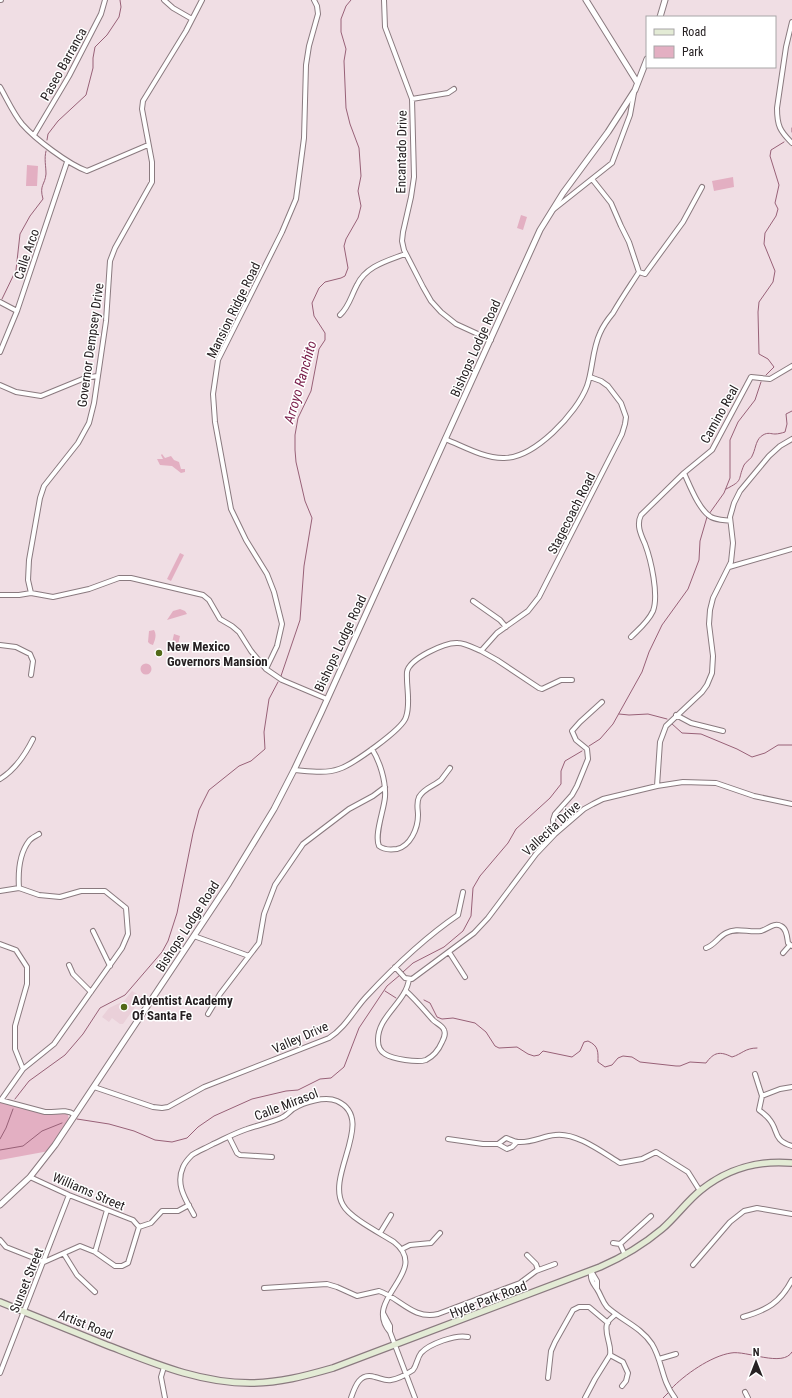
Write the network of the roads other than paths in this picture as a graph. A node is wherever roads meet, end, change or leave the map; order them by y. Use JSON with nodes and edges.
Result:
{"nodes":[{"id":1,"x":105,"y":0,"type":"edge"},
{"id":2,"x":164,"y":0,"type":"edge"},
{"id":3,"x":202,"y":0,"type":"edge"},
{"id":4,"x":314,"y":0,"type":"edge"},
{"id":5,"x":384,"y":0,"type":"edge"},
{"id":6,"x":586,"y":0,"type":"edge"},
{"id":7,"x":665,"y":0,"type":"edge"},
{"id":8,"x":660,"y":16,"type":"edge"},
{"id":9,"x":192,"y":19,"type":"junction"},
{"id":10,"x":792,"y":22,"type":"edge"},
{"id":11,"x":646,"y":61,"type":"edge"},
{"id":12,"x":637,"y":82,"type":"junction"},
{"id":13,"x":0,"y":87,"type":"edge"},
{"id":14,"x":454,"y":89,"type":"dead end"},
{"id":15,"x":635,"y":90,"type":"junction"},
{"id":16,"x":412,"y":99,"type":"junction"},
{"id":17,"x":34,"y":136,"type":"junction"},
{"id":18,"x":792,"y":143,"type":"edge"},
{"id":19,"x":148,"y":145,"type":"junction"},
{"id":20,"x":67,"y":162,"type":"junction"},
{"id":21,"x":592,"y":179,"type":"junction"},
{"id":22,"x":702,"y":187,"type":"dead end"},
{"id":23,"x":551,"y":212,"type":"junction"},
{"id":24,"x":405,"y":254,"type":"junction"},
{"id":25,"x":639,"y":272,"type":"junction"},
{"id":26,"x":0,"y":302,"type":"edge"},
{"id":27,"x":17,"y":311,"type":"junction"},
{"id":28,"x":340,"y":315,"type":"dead end"},
{"id":29,"x":491,"y":340,"type":"junction"},
{"id":30,"x":0,"y":352,"type":"edge"},
{"id":31,"x":792,"y":366,"type":"edge"},
{"id":32,"x":97,"y":376,"type":"junction"},
{"id":33,"x":590,"y":377,"type":"junction"},
{"id":34,"x":0,"y":385,"type":"edge"},
{"id":35,"x":792,"y":438,"type":"edge"},
{"id":36,"x":446,"y":439,"type":"junction"},
{"id":37,"x":684,"y":473,"type":"junction"},
{"id":38,"x":730,"y":521,"type":"junction"},
{"id":39,"x":792,"y":549,"type":"edge"},
{"id":40,"x":729,"y":567,"type":"junction"},
{"id":41,"x":31,"y":593,"type":"junction"},
{"id":42,"x":0,"y":595,"type":"edge"},
{"id":43,"x":473,"y":601,"type":"dead end"},
{"id":44,"x":506,"y":627,"type":"junction"},
{"id":45,"x":631,"y":637,"type":"dead end"},
{"id":46,"x":0,"y":645,"type":"edge"},
{"id":47,"x":481,"y":651,"type":"junction"},
{"id":48,"x":266,"y":669,"type":"junction"},
{"id":49,"x":31,"y":675,"type":"dead end"},
{"id":50,"x":572,"y":680,"type":"dead end"},
{"id":51,"x":327,"y":699,"type":"junction"},
{"id":52,"x":602,"y":702,"type":"dead end"},
{"id":53,"x":676,"y":715,"type":"junction"},
{"id":54,"x":723,"y":731,"type":"dead end"},
{"id":55,"x":33,"y":739,"type":"dead end"},
{"id":56,"x":372,"y":749,"type":"junction"},
{"id":57,"x":450,"y":768,"type":"dead end"},
{"id":58,"x":294,"y":770,"type":"junction"},
{"id":59,"x":0,"y":779,"type":"edge"},
{"id":60,"x":657,"y":786,"type":"junction"},
{"id":61,"x":384,"y":787,"type":"junction"},
{"id":62,"x":792,"y":804,"type":"edge"},
{"id":63,"x":39,"y":834,"type":"dead end"},
{"id":64,"x":555,"y":834,"type":"junction"},
{"id":65,"x":19,"y":888,"type":"junction"},
{"id":66,"x":0,"y":891,"type":"edge"},
{"id":67,"x":463,"y":892,"type":"dead end"},
{"id":68,"x":93,"y":931,"type":"dead end"},
{"id":69,"x":194,"y":936,"type":"junction"},
{"id":70,"x":0,"y":944,"type":"edge"},
{"id":71,"x":791,"y":945,"type":"edge"},
{"id":72,"x":706,"y":948,"type":"dead end"},
{"id":73,"x":449,"y":952,"type":"junction"},
{"id":74,"x":783,"y":953,"type":"dead end"},
{"id":75,"x":249,"y":956,"type":"junction"},
{"id":76,"x":69,"y":965,"type":"dead end"},
{"id":77,"x":110,"y":966,"type":"junction"},
{"id":78,"x":395,"y":967,"type":"junction"},
{"id":79,"x":465,"y":977,"type":"dead end"},
{"id":80,"x":410,"y":979,"type":"junction"},
{"id":81,"x":406,"y":991,"type":"junction"},
{"id":82,"x":91,"y":992,"type":"junction"},
{"id":83,"x":208,"y":1014,"type":"dead end"},
{"id":84,"x":23,"y":1069,"type":"junction"},
{"id":85,"x":755,"y":1074,"type":"dead end"},
{"id":86,"x":792,"y":1086,"type":"edge"},
{"id":87,"x":94,"y":1087,"type":"junction"},
{"id":88,"x":762,"y":1096,"type":"junction"},
{"id":89,"x":0,"y":1100,"type":"edge"},
{"id":90,"x":75,"y":1115,"type":"junction"},
{"id":91,"x":229,"y":1137,"type":"junction"},
{"id":92,"x":448,"y":1139,"type":"dead end"},
{"id":93,"x":517,"y":1142,"type":"junction"},
{"id":94,"x":498,"y":1144,"type":"junction"},
{"id":95,"x":792,"y":1146,"type":"edge"},
{"id":96,"x":272,"y":1158,"type":"dead end"},
{"id":97,"x":792,"y":1163,"type":"edge"},
{"id":98,"x":30,"y":1177,"type":"junction"},
{"id":99,"x":700,"y":1190,"type":"junction"},
{"id":100,"x":69,"y":1195,"type":"junction"},
{"id":101,"x":0,"y":1205,"type":"edge"},
{"id":102,"x":189,"y":1205,"type":"junction"},
{"id":103,"x":107,"y":1210,"type":"junction"},
{"id":104,"x":792,"y":1214,"type":"edge"},
{"id":105,"x":194,"y":1215,"type":"dead end"},
{"id":106,"x":391,"y":1215,"type":"dead end"},
{"id":107,"x":651,"y":1216,"type":"dead end"},
{"id":108,"x":138,"y":1227,"type":"junction"},
{"id":109,"x":380,"y":1233,"type":"junction"},
{"id":110,"x":440,"y":1233,"type":"dead end"},
{"id":111,"x":0,"y":1240,"type":"edge"},
{"id":112,"x":613,"y":1243,"type":"dead end"},
{"id":113,"x":620,"y":1244,"type":"junction"},
{"id":114,"x":402,"y":1249,"type":"junction"},
{"id":115,"x":95,"y":1252,"type":"junction"},
{"id":116,"x":64,"y":1254,"type":"junction"},
{"id":117,"x":527,"y":1255,"type":"dead end"},
{"id":118,"x":625,"y":1255,"type":"junction"},
{"id":119,"x":44,"y":1262,"type":"junction"},
{"id":120,"x":555,"y":1264,"type":"dead end"},
{"id":121,"x":693,"y":1265,"type":"dead end"},
{"id":122,"x":538,"y":1270,"type":"junction"},
{"id":123,"x":591,"y":1272,"type":"junction"},
{"id":124,"x":792,"y":1280,"type":"edge"},
{"id":125,"x":264,"y":1288,"type":"dead end"},
{"id":126,"x":95,"y":1292,"type":"dead end"},
{"id":127,"x":388,"y":1296,"type":"junction"},
{"id":128,"x":0,"y":1302,"type":"edge"},
{"id":129,"x":24,"y":1312,"type":"junction"},
{"id":130,"x":616,"y":1314,"type":"junction"},
{"id":131,"x":743,"y":1317,"type":"dead end"},
{"id":132,"x":608,"y":1323,"type":"junction"},
{"id":133,"x":468,"y":1337,"type":"dead end"},
{"id":134,"x":394,"y":1345,"type":"junction"},
{"id":135,"x":676,"y":1354,"type":"dead end"},
{"id":136,"x":610,"y":1355,"type":"junction"},
{"id":137,"x":659,"y":1359,"type":"junction"},
{"id":138,"x":164,"y":1367,"type":"junction"},
{"id":139,"x":0,"y":1373,"type":"edge"},
{"id":140,"x":405,"y":1374,"type":"junction"},
{"id":141,"x":548,"y":1378,"type":"dead end"},
{"id":142,"x":622,"y":1386,"type":"dead end"},
{"id":143,"x":745,"y":1392,"type":"dead end"},
{"id":144,"x":674,"y":1397,"type":"edge"},
{"id":145,"x":165,"y":1398,"type":"edge"},
{"id":146,"x":351,"y":1398,"type":"edge"},
{"id":147,"x":415,"y":1398,"type":"edge"},
{"id":148,"x":585,"y":1398,"type":"edge"},
{"id":149,"x":748,"y":1398,"type":"edge"}],
"edges":[{"from":1,"to":17,"type":"street","name":"Paseo Barranca"},
{"from":2,"to":9,"type":"street"},
{"from":3,"to":9,"type":"street","name":"Governor Dempsey Drive"},
{"from":4,"to":48,"type":"street","name":"Mansion Ridge Road"},
{"from":5,"to":16,"type":"street","name":"Encantado Drive"},
{"from":6,"to":12,"type":"street"},
{"from":7,"to":8,"type":"street"},
{"from":9,"to":19,"type":"street","name":"Governor Dempsey Drive"},
{"from":10,"to":18,"type":"street"},
{"from":11,"to":12,"type":"street","name":"Bishops Lodge Road"},
{"from":12,"to":15,"type":"street","name":"Bishops Lodge Road"},
{"from":13,"to":17,"type":"street"},
{"from":14,"to":16,"type":"street"},
{"from":15,"to":21,"type":"street"},
{"from":15,"to":23,"type":"street","name":"Bishops Lodge Road"},
{"from":16,"to":24,"type":"street","name":"Encantado Drive"},
{"from":17,"to":20,"type":"street"},
{"from":19,"to":20,"type":"street"},
{"from":19,"to":32,"type":"street","name":"Governor Dempsey Drive"},
{"from":20,"to":27,"type":"street","name":"Calle Arco"},
{"from":21,"to":23,"type":"street"},
{"from":21,"to":25,"type":"street"},
{"from":22,"to":25,"type":"street"},
{"from":23,"to":29,"type":"street","name":"Bishops Lodge Road"},
{"from":24,"to":28,"type":"street"},
{"from":24,"to":29,"type":"street","name":"Encantado Drive"},
{"from":25,"to":33,"type":"street"},
{"from":26,"to":27,"type":"street"},
{"from":27,"to":30,"type":"street","name":"Calle Arco"},
{"from":29,"to":36,"type":"street","name":"Bishops Lodge Road"},
{"from":31,"to":37,"type":"street","name":"Camino Real"},
{"from":32,"to":34,"type":"street"},
{"from":32,"to":41,"type":"street","name":"Governor Dempsey Drive"},
{"from":33,"to":36,"type":"street"},
{"from":33,"to":44,"type":"street","name":"Stagecoach Road"},
{"from":35,"to":38,"type":"street"},
{"from":36,"to":51,"type":"street","name":"Bishops Lodge Road"},
{"from":37,"to":38,"type":"street"},
{"from":37,"to":45,"type":"street"},
{"from":38,"to":40,"type":"street"},
{"from":39,"to":40,"type":"street"},
{"from":40,"to":53,"type":"street"},
{"from":41,"to":42,"type":"street"},
{"from":41,"to":48,"type":"street"},
{"from":43,"to":44,"type":"street"},
{"from":44,"to":47,"type":"street","name":"Stagecoach Road"},
{"from":46,"to":49,"type":"street"},
{"from":47,"to":50,"type":"street"},
{"from":47,"to":56,"type":"street"},
{"from":48,"to":51,"type":"street"},
{"from":51,"to":58,"type":"street","name":"Bishops Lodge Road"},
{"from":52,"to":64,"type":"street"},
{"from":53,"to":54,"type":"street"},
{"from":53,"to":60,"type":"street"},
{"from":55,"to":59,"type":"street"},
{"from":56,"to":58,"type":"street"},
{"from":56,"to":61,"type":"street"},
{"from":57,"to":61,"type":"street"},
{"from":58,"to":69,"type":"street","name":"Bishops Lodge Road"},
{"from":60,"to":62,"type":"street","name":"Vallecita Drive"},
{"from":60,"to":64,"type":"street","name":"Vallecita Drive"},
{"from":61,"to":75,"type":"street"},
{"from":63,"to":65,"type":"street"},
{"from":64,"to":73,"type":"street","name":"Vallecita Drive"},
{"from":65,"to":66,"type":"street"},
{"from":65,"to":77,"type":"street"},
{"from":67,"to":78,"type":"street","name":"Valley Drive"},
{"from":68,"to":77,"type":"street"},
{"from":69,"to":75,"type":"street"},
{"from":69,"to":87,"type":"street","name":"Bishops Lodge Road"},
{"from":70,"to":84,"type":"street"},
{"from":71,"to":72,"type":"street"},
{"from":71,"to":74,"type":"street"},
{"from":73,"to":79,"type":"street"},
{"from":73,"to":80,"type":"street","name":"Vallecita Drive"},
{"from":75,"to":83,"type":"street"},
{"from":76,"to":82,"type":"street"},
{"from":77,"to":82,"type":"street"},
{"from":78,"to":80,"type":"street"},
{"from":78,"to":87,"type":"street","name":"Valley Drive"},
{"from":80,"to":81,"type":"street"},
{"from":81,"to":81,"type":"street"},
{"from":82,"to":84,"type":"street"},
{"from":84,"to":89,"type":"street"},
{"from":85,"to":88,"type":"street"},
{"from":86,"to":88,"type":"street"},
{"from":87,"to":90,"type":"street","name":"Bishops Lodge Road"},
{"from":88,"to":95,"type":"street"},
{"from":89,"to":90,"type":"street"},
{"from":90,"to":98,"type":"street","name":"Bishops Lodge Road"},
{"from":91,"to":96,"type":"street"},
{"from":91,"to":102,"type":"street","name":"Calle Mirasol"},
{"from":91,"to":109,"type":"street","name":"Calle Mirasol"},
{"from":92,"to":94,"type":"street"},
{"from":93,"to":94,"type":"street"},
{"from":93,"to":94,"type":"street"},
{"from":93,"to":99,"type":"street"},
{"from":97,"to":99,"type":"main road","name":"Hyde Park Road"},
{"from":98,"to":100,"type":"street","name":"Williams Street"},
{"from":98,"to":101,"type":"street","name":"Bishops Lodge Road"},
{"from":99,"to":118,"type":"main road","name":"Hyde Park Road"},
{"from":100,"to":103,"type":"street","name":"Williams Street"},
{"from":100,"to":119,"type":"street","name":"Sunset Street"},
{"from":102,"to":105,"type":"street","name":"Calle Mirasol"},
{"from":102,"to":108,"type":"street"},
{"from":103,"to":108,"type":"street","name":"Williams Street"},
{"from":103,"to":115,"type":"street"},
{"from":104,"to":121,"type":"street"},
{"from":106,"to":109,"type":"street"},
{"from":107,"to":113,"type":"street"},
{"from":108,"to":115,"type":"street"},
{"from":109,"to":114,"type":"street","name":"Calle Mirasol"},
{"from":110,"to":114,"type":"street"},
{"from":111,"to":119,"type":"street"},
{"from":112,"to":113,"type":"street"},
{"from":113,"to":118,"type":"street"},
{"from":114,"to":127,"type":"street"},
{"from":115,"to":116,"type":"street"},
{"from":116,"to":119,"type":"street"},
{"from":116,"to":126,"type":"street"},
{"from":117,"to":122,"type":"street"},
{"from":118,"to":123,"type":"main road","name":"Hyde Park Road"},
{"from":119,"to":129,"type":"street","name":"Sunset Street"},
{"from":120,"to":122,"type":"street"},
{"from":122,"to":127,"type":"street"},
{"from":123,"to":130,"type":"street"},
{"from":123,"to":134,"type":"main road","name":"Hyde Park Road"},
{"from":124,"to":131,"type":"street"},
{"from":125,"to":127,"type":"street"},
{"from":127,"to":134,"type":"street"},
{"from":128,"to":129,"type":"main road","name":"Artist Road"},
{"from":129,"to":138,"type":"main road","name":"Artist Road"},
{"from":129,"to":139,"type":"street","name":"Sunset Street"},
{"from":130,"to":132,"type":"street"},
{"from":130,"to":137,"type":"street"},
{"from":132,"to":136,"type":"street"},
{"from":132,"to":141,"type":"street"},
{"from":133,"to":140,"type":"street"},
{"from":134,"to":138,"type":"main road","name":"Hyde Park Road"},
{"from":134,"to":140,"type":"street"},
{"from":135,"to":137,"type":"street"},
{"from":136,"to":142,"type":"street"},
{"from":136,"to":148,"type":"street"},
{"from":137,"to":144,"type":"street"},
{"from":138,"to":145,"type":"street"},
{"from":140,"to":146,"type":"street"},
{"from":140,"to":147,"type":"street"},
{"from":143,"to":149,"type":"street"}]}
